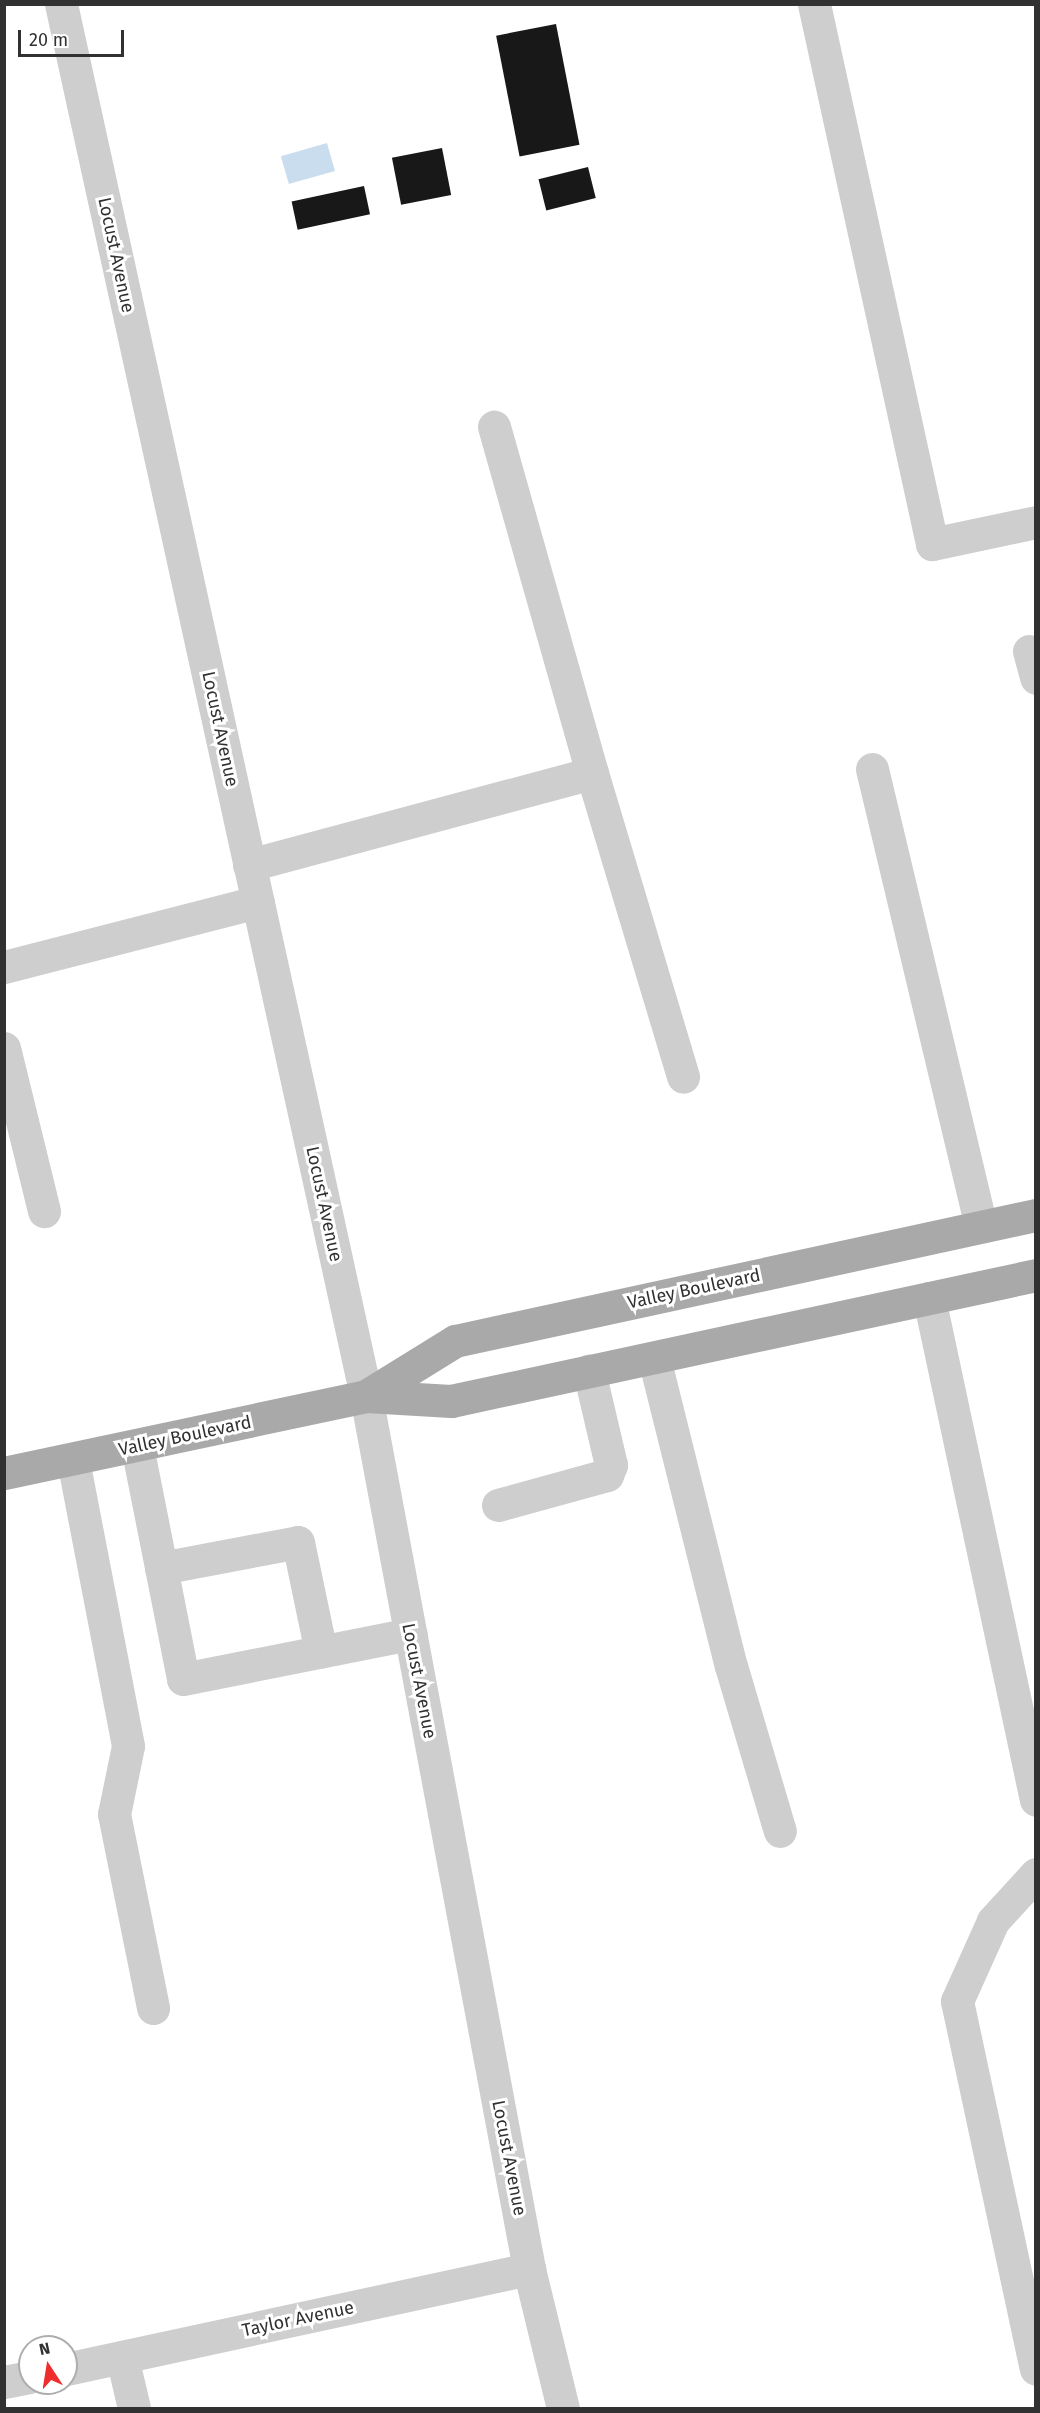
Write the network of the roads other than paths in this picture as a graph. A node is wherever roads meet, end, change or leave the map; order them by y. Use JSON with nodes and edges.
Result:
{"nodes":[{"id":1,"x":61,"y":4,"type":"edge"},
{"id":2,"x":814,"y":4,"type":"edge"},
{"id":3,"x":494,"y":427,"type":"dead end"},
{"id":4,"x":1035,"y":522,"type":"edge"},
{"id":5,"x":872,"y":769,"type":"dead end"},
{"id":6,"x":592,"y":773,"type":"junction"},
{"id":7,"x":249,"y":865,"type":"junction"},
{"id":8,"x":258,"y":902,"type":"junction"},
{"id":9,"x":4,"y":967,"type":"edge"},
{"id":10,"x":4,"y":1048,"type":"edge"},
{"id":11,"x":683,"y":1077,"type":"dead end"},
{"id":12,"x":44,"y":1211,"type":"dead end"},
{"id":13,"x":1035,"y":1215,"type":"edge"},
{"id":14,"x":981,"y":1226,"type":"junction"},
{"id":15,"x":1035,"y":1275,"type":"edge"},
{"id":16,"x":929,"y":1298,"type":"junction"},
{"id":17,"x":654,"y":1358,"type":"junction"},
{"id":18,"x":589,"y":1371,"type":"junction"},
{"id":19,"x":366,"y":1396,"type":"junction"},
{"id":20,"x":137,"y":1446,"type":"junction"},
{"id":21,"x":73,"y":1460,"type":"junction"},
{"id":22,"x":4,"y":1473,"type":"edge"},
{"id":23,"x":498,"y":1505,"type":"dead end"},
{"id":24,"x":161,"y":1568,"type":"junction"},
{"id":25,"x":411,"y":1634,"type":"junction"},
{"id":26,"x":321,"y":1652,"type":"junction"},
{"id":27,"x":1035,"y":1800,"type":"edge"},
{"id":28,"x":780,"y":1831,"type":"dead end"},
{"id":29,"x":1035,"y":1874,"type":"edge"},
{"id":30,"x":153,"y":2008,"type":"dead end"},
{"id":31,"x":530,"y":2269,"type":"junction"},
{"id":32,"x":122,"y":2356,"type":"junction"},
{"id":33,"x":78,"y":2366,"type":"edge"},
{"id":34,"x":1035,"y":2369,"type":"edge"},
{"id":35,"x":134,"y":2409,"type":"edge"},
{"id":36,"x":562,"y":2409,"type":"edge"}],
"edges":[{"from":1,"to":7,"type":"street","name":"Locust Avenue"},
{"from":2,"to":4,"type":"street"},
{"from":3,"to":6,"type":"street"},
{"from":5,"to":14,"type":"street"},
{"from":6,"to":7,"type":"street"},
{"from":6,"to":11,"type":"street"},
{"from":7,"to":8,"type":"street","name":"Locust Avenue"},
{"from":8,"to":9,"type":"street"},
{"from":8,"to":19,"type":"street","name":"Locust Avenue"},
{"from":10,"to":12,"type":"street"},
{"from":13,"to":14,"type":"main road","name":"Valley Boulevard"},
{"from":14,"to":19,"type":"main road","name":"Valley Boulevard"},
{"from":15,"to":16,"type":"main road","name":"Valley Boulevard"},
{"from":16,"to":17,"type":"main road","name":"Valley Boulevard"},
{"from":16,"to":27,"type":"street"},
{"from":17,"to":18,"type":"main road","name":"Valley Boulevard"},
{"from":17,"to":28,"type":"street"},
{"from":18,"to":19,"type":"main road","name":"Valley Boulevard"},
{"from":18,"to":23,"type":"street"},
{"from":19,"to":20,"type":"main road","name":"Valley Boulevard"},
{"from":19,"to":25,"type":"street","name":"Locust Avenue"},
{"from":20,"to":21,"type":"main road","name":"Valley Boulevard"},
{"from":20,"to":24,"type":"street"},
{"from":21,"to":22,"type":"main road","name":"Valley Boulevard"},
{"from":21,"to":30,"type":"street"},
{"from":24,"to":26,"type":"street"},
{"from":24,"to":26,"type":"street"},
{"from":25,"to":26,"type":"street"},
{"from":25,"to":31,"type":"street","name":"Locust Avenue"},
{"from":29,"to":34,"type":"street"},
{"from":31,"to":32,"type":"street","name":"Taylor Avenue"},
{"from":31,"to":36,"type":"street","name":"Locust Avenue"},
{"from":32,"to":33,"type":"street","name":"Taylor Avenue"},
{"from":32,"to":35,"type":"street"}]}
